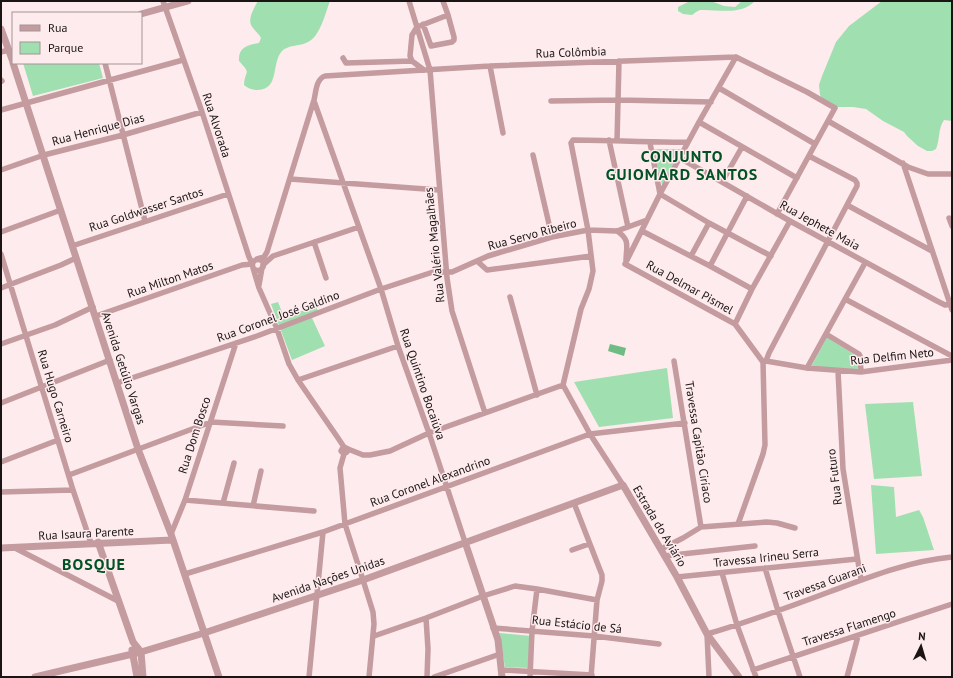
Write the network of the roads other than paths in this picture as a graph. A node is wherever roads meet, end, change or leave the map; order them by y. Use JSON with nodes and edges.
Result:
{"nodes":[{"id":1,"x":188,"y":1,"type":"edge"},
{"id":2,"x":409,"y":1,"type":"edge"},
{"id":3,"x":443,"y":1,"type":"edge"},
{"id":4,"x":164,"y":4,"type":"edge"},
{"id":5,"x":142,"y":14,"type":"edge"},
{"id":6,"x":448,"y":15,"type":"junction"},
{"id":7,"x":423,"y":24,"type":"junction"},
{"id":8,"x":417,"y":27,"type":"junction"},
{"id":9,"x":1,"y":29,"type":"edge"},
{"id":10,"x":11,"y":49,"type":"edge"},
{"id":11,"x":1,"y":52,"type":"edge"},
{"id":12,"x":736,"y":57,"type":"junction"},
{"id":13,"x":343,"y":58,"type":"dead end"},
{"id":14,"x":183,"y":60,"type":"junction"},
{"id":15,"x":619,"y":61,"type":"junction"},
{"id":16,"x":412,"y":62,"type":"junction"},
{"id":17,"x":14,"y":64,"type":"edge"},
{"id":18,"x":105,"y":64,"type":"edge"},
{"id":19,"x":490,"y":66,"type":"junction"},
{"id":20,"x":427,"y":70,"type":"junction"},
{"id":21,"x":110,"y":80,"type":"junction"},
{"id":22,"x":719,"y":88,"type":"junction"},
{"id":23,"x":314,"y":100,"type":"junction"},
{"id":24,"x":619,"y":100,"type":"junction"},
{"id":25,"x":550,"y":101,"type":"dead end"},
{"id":26,"x":27,"y":102,"type":"junction"},
{"id":27,"x":711,"y":102,"type":"junction"},
{"id":28,"x":1,"y":110,"type":"edge"},
{"id":29,"x":202,"y":112,"type":"junction"},
{"id":30,"x":828,"y":121,"type":"junction"},
{"id":31,"x":699,"y":122,"type":"junction"},
{"id":32,"x":503,"y":133,"type":"dead end"},
{"id":33,"x":124,"y":135,"type":"junction"},
{"id":34,"x":609,"y":140,"type":"junction"},
{"id":35,"x":617,"y":141,"type":"junction"},
{"id":36,"x":688,"y":142,"type":"junction"},
{"id":37,"x":650,"y":143,"type":"junction"},
{"id":38,"x":815,"y":144,"type":"junction"},
{"id":39,"x":742,"y":147,"type":"junction"},
{"id":40,"x":44,"y":155,"type":"junction"},
{"id":41,"x":533,"y":155,"type":"dead end"},
{"id":42,"x":809,"y":156,"type":"junction"},
{"id":43,"x":680,"y":158,"type":"junction"},
{"id":44,"x":903,"y":163,"type":"junction"},
{"id":45,"x":1,"y":170,"type":"edge"},
{"id":46,"x":952,"y":174,"type":"edge"},
{"id":47,"x":797,"y":178,"type":"junction"},
{"id":48,"x":290,"y":179,"type":"junction"},
{"id":49,"x":344,"y":182,"type":"junction"},
{"id":50,"x":722,"y":182,"type":"junction"},
{"id":51,"x":439,"y":190,"type":"junction"},
{"id":52,"x":228,"y":194,"type":"junction"},
{"id":53,"x":660,"y":194,"type":"junction"},
{"id":54,"x":747,"y":196,"type":"junction"},
{"id":55,"x":847,"y":205,"type":"junction"},
{"id":56,"x":61,"y":210,"type":"junction"},
{"id":57,"x":777,"y":214,"type":"junction"},
{"id":58,"x":949,"y":218,"type":"dead end"},
{"id":59,"x":145,"y":220,"type":"junction"},
{"id":60,"x":647,"y":220,"type":"junction"},
{"id":61,"x":790,"y":221,"type":"junction"},
{"id":62,"x":709,"y":223,"type":"junction"},
{"id":63,"x":952,"y":226,"type":"edge"},
{"id":64,"x":359,"y":227,"type":"junction"},
{"id":65,"x":628,"y":227,"type":"junction"},
{"id":66,"x":588,"y":230,"type":"junction"},
{"id":67,"x":618,"y":231,"type":"junction"},
{"id":68,"x":642,"y":231,"type":"junction"},
{"id":69,"x":1,"y":232,"type":"edge"},
{"id":70,"x":728,"y":233,"type":"junction"},
{"id":71,"x":552,"y":237,"type":"junction"},
{"id":72,"x":627,"y":241,"type":"junction"},
{"id":73,"x":828,"y":241,"type":"junction"},
{"id":74,"x":314,"y":242,"type":"junction"},
{"id":75,"x":636,"y":243,"type":"junction"},
{"id":76,"x":72,"y":246,"type":"junction"},
{"id":77,"x":932,"y":251,"type":"junction"},
{"id":78,"x":1,"y":254,"type":"edge"},
{"id":79,"x":270,"y":254,"type":"junction"},
{"id":80,"x":591,"y":256,"type":"junction"},
{"id":81,"x":691,"y":256,"type":"junction"},
{"id":82,"x":771,"y":256,"type":"junction"},
{"id":83,"x":76,"y":258,"type":"junction"},
{"id":84,"x":477,"y":261,"type":"junction"},
{"id":85,"x":254,"y":263,"type":"junction"},
{"id":86,"x":865,"y":263,"type":"junction"},
{"id":87,"x":625,"y":264,"type":"junction"},
{"id":88,"x":710,"y":266,"type":"junction"},
{"id":89,"x":263,"y":267,"type":"junction"},
{"id":90,"x":446,"y":272,"type":"junction"},
{"id":91,"x":326,"y":278,"type":"dead end"},
{"id":92,"x":10,"y":285,"type":"junction"},
{"id":93,"x":1,"y":288,"type":"edge"},
{"id":94,"x":259,"y":288,"type":"junction"},
{"id":95,"x":381,"y":289,"type":"junction"},
{"id":96,"x":752,"y":289,"type":"junction"},
{"id":97,"x":510,"y":297,"type":"dead end"},
{"id":98,"x":845,"y":299,"type":"junction"},
{"id":99,"x":952,"y":306,"type":"edge"},
{"id":100,"x":93,"y":307,"type":"junction"},
{"id":101,"x":96,"y":316,"type":"junction"},
{"id":102,"x":735,"y":324,"type":"junction"},
{"id":103,"x":277,"y":329,"type":"junction"},
{"id":104,"x":26,"y":334,"type":"junction"},
{"id":105,"x":826,"y":334,"type":"junction"},
{"id":106,"x":236,"y":343,"type":"junction"},
{"id":107,"x":1,"y":344,"type":"edge"},
{"id":108,"x":398,"y":346,"type":"junction"},
{"id":109,"x":952,"y":356,"type":"edge"},
{"id":110,"x":110,"y":360,"type":"junction"},
{"id":111,"x":952,"y":360,"type":"edge"},
{"id":112,"x":674,"y":361,"type":"dead end"},
{"id":113,"x":765,"y":362,"type":"junction"},
{"id":114,"x":807,"y":368,"type":"junction"},
{"id":115,"x":838,"y":371,"type":"junction"},
{"id":116,"x":861,"y":372,"type":"junction"},
{"id":117,"x":298,"y":380,"type":"junction"},
{"id":118,"x":117,"y":383,"type":"junction"},
{"id":119,"x":563,"y":386,"type":"junction"},
{"id":120,"x":42,"y":387,"type":"junction"},
{"id":121,"x":537,"y":395,"type":"junction"},
{"id":122,"x":1,"y":403,"type":"edge"},
{"id":123,"x":485,"y":413,"type":"junction"},
{"id":124,"x":211,"y":422,"type":"junction"},
{"id":125,"x":685,"y":423,"type":"junction"},
{"id":126,"x":283,"y":426,"type":"dead end"},
{"id":127,"x":429,"y":433,"type":"junction"},
{"id":128,"x":590,"y":434,"type":"junction"},
{"id":129,"x":58,"y":440,"type":"junction"},
{"id":130,"x":138,"y":449,"type":"junction"},
{"id":131,"x":344,"y":451,"type":"junction"},
{"id":132,"x":1,"y":462,"type":"edge"},
{"id":133,"x":234,"y":463,"type":"dead end"},
{"id":134,"x":261,"y":471,"type":"dead end"},
{"id":135,"x":69,"y":475,"type":"junction"},
{"id":136,"x":622,"y":485,"type":"junction"},
{"id":137,"x":446,"y":487,"type":"junction"},
{"id":138,"x":73,"y":490,"type":"junction"},
{"id":139,"x":1,"y":492,"type":"edge"},
{"id":140,"x":185,"y":500,"type":"junction"},
{"id":141,"x":223,"y":503,"type":"junction"},
{"id":142,"x":574,"y":503,"type":"junction"},
{"id":143,"x":253,"y":506,"type":"junction"},
{"id":144,"x":314,"y":511,"type":"dead end"},
{"id":145,"x":345,"y":524,"type":"junction"},
{"id":146,"x":738,"y":524,"type":"junction"},
{"id":147,"x":701,"y":527,"type":"junction"},
{"id":148,"x":795,"y":528,"type":"dead end"},
{"id":149,"x":323,"y":532,"type":"junction"},
{"id":150,"x":172,"y":537,"type":"junction"},
{"id":151,"x":465,"y":542,"type":"junction"},
{"id":152,"x":94,"y":543,"type":"junction"},
{"id":153,"x":590,"y":544,"type":"junction"},
{"id":154,"x":755,"y":546,"type":"dead end"},
{"id":155,"x":1,"y":548,"type":"edge"},
{"id":156,"x":15,"y":548,"type":"junction"},
{"id":157,"x":572,"y":550,"type":"dead end"},
{"id":158,"x":663,"y":553,"type":"junction"},
{"id":159,"x":952,"y":557,"type":"edge"},
{"id":160,"x":857,"y":559,"type":"junction"},
{"id":161,"x":765,"y":568,"type":"junction"},
{"id":162,"x":722,"y":573,"type":"junction"},
{"id":163,"x":185,"y":574,"type":"junction"},
{"id":164,"x":677,"y":577,"type":"junction"},
{"id":165,"x":364,"y":580,"type":"junction"},
{"id":166,"x":861,"y":580,"type":"junction"},
{"id":167,"x":537,"y":589,"type":"junction"},
{"id":168,"x":317,"y":595,"type":"junction"},
{"id":169,"x":483,"y":596,"type":"junction"},
{"id":170,"x":597,"y":600,"type":"junction"},
{"id":171,"x":118,"y":601,"type":"junction"},
{"id":172,"x":952,"y":604,"type":"edge"},
{"id":173,"x":778,"y":611,"type":"junction"},
{"id":174,"x":426,"y":618,"type":"junction"},
{"id":175,"x":737,"y":625,"type":"junction"},
{"id":176,"x":493,"y":628,"type":"junction"},
{"id":177,"x":532,"y":631,"type":"junction"},
{"id":178,"x":204,"y":633,"type":"junction"},
{"id":179,"x":708,"y":634,"type":"junction"},
{"id":180,"x":374,"y":636,"type":"junction"},
{"id":181,"x":594,"y":636,"type":"junction"},
{"id":182,"x":858,"y":636,"type":"junction"},
{"id":183,"x":133,"y":642,"type":"junction"},
{"id":184,"x":659,"y":644,"type":"dead end"},
{"id":185,"x":141,"y":652,"type":"junction"},
{"id":186,"x":132,"y":654,"type":"junction"},
{"id":187,"x":500,"y":654,"type":"junction"},
{"id":188,"x":793,"y":656,"type":"junction"},
{"id":189,"x":753,"y":670,"type":"junction"},
{"id":190,"x":502,"y":674,"type":"edge"},
{"id":191,"x":533,"y":675,"type":"edge"},
{"id":192,"x":591,"y":676,"type":"edge"},
{"id":193,"x":35,"y":677,"type":"edge"},
{"id":194,"x":137,"y":677,"type":"edge"},
{"id":195,"x":143,"y":677,"type":"edge"},
{"id":196,"x":219,"y":677,"type":"edge"},
{"id":197,"x":309,"y":677,"type":"edge"},
{"id":198,"x":369,"y":677,"type":"edge"},
{"id":199,"x":427,"y":677,"type":"edge"},
{"id":200,"x":434,"y":677,"type":"edge"},
{"id":201,"x":709,"y":677,"type":"edge"},
{"id":202,"x":739,"y":677,"type":"edge"},
{"id":203,"x":756,"y":677,"type":"edge"},
{"id":204,"x":800,"y":677,"type":"edge"},
{"id":205,"x":847,"y":677,"type":"edge"}],
"edges":[{"from":1,"to":4,"type":"street"},
{"from":2,"to":8,"type":"street","name":"Rua Valério Magalhães"},
{"from":3,"to":6,"type":"street"},
{"from":4,"to":5,"type":"street"},
{"from":4,"to":14,"type":"street","name":"Rua Alvorada"},
{"from":6,"to":7,"type":"street"},
{"from":6,"to":7,"type":"street"},
{"from":7,"to":8,"type":"street"},
{"from":8,"to":16,"type":"street"},
{"from":8,"to":20,"type":"street","name":"Rua Valério Magalhães"},
{"from":9,"to":10,"type":"street","name":"Avenida Getúlio Vargas"},
{"from":10,"to":11,"type":"street"},
{"from":12,"to":15,"type":"street","name":"Rua Colômbia"},
{"from":12,"to":22,"type":"street"},
{"from":12,"to":30,"type":"street","name":"Rua Colômbia"},
{"from":13,"to":16,"type":"street"},
{"from":14,"to":21,"type":"street"},
{"from":14,"to":29,"type":"street","name":"Rua Alvorada"},
{"from":15,"to":19,"type":"street","name":"Rua Colômbia"},
{"from":15,"to":24,"type":"street"},
{"from":16,"to":20,"type":"street"},
{"from":17,"to":26,"type":"street","name":"Avenida Getúlio Vargas"},
{"from":18,"to":21,"type":"street"},
{"from":19,"to":20,"type":"street","name":"Rua Colômbia"},
{"from":19,"to":32,"type":"street"},
{"from":20,"to":23,"type":"street","name":"Rua Colômbia"},
{"from":20,"to":51,"type":"street","name":"Rua Valério Magalhães"},
{"from":21,"to":26,"type":"street"},
{"from":21,"to":33,"type":"street"},
{"from":22,"to":27,"type":"street"},
{"from":22,"to":38,"type":"street"},
{"from":23,"to":48,"type":"street"},
{"from":23,"to":49,"type":"street","name":"Rua Quintino Bocaiúva"},
{"from":24,"to":25,"type":"street"},
{"from":24,"to":27,"type":"street"},
{"from":24,"to":35,"type":"street"},
{"from":26,"to":28,"type":"street"},
{"from":26,"to":40,"type":"street","name":"Avenida Getúlio Vargas"},
{"from":27,"to":31,"type":"street"},
{"from":29,"to":33,"type":"street","name":"Rua Henrique Dias"},
{"from":29,"to":52,"type":"street","name":"Rua Alvorada"},
{"from":30,"to":38,"type":"street"},
{"from":30,"to":44,"type":"street"},
{"from":31,"to":36,"type":"street"},
{"from":31,"to":39,"type":"street"},
{"from":33,"to":40,"type":"street","name":"Rua Henrique Dias"},
{"from":33,"to":59,"type":"street"},
{"from":34,"to":35,"type":"street"},
{"from":34,"to":65,"type":"street"},
{"from":34,"to":66,"type":"street"},
{"from":35,"to":37,"type":"street"},
{"from":36,"to":37,"type":"street"},
{"from":36,"to":43,"type":"street"},
{"from":37,"to":53,"type":"street"},
{"from":38,"to":42,"type":"street"},
{"from":39,"to":47,"type":"street"},
{"from":39,"to":50,"type":"street"},
{"from":40,"to":45,"type":"street","name":"Rua Henrique Dias"},
{"from":40,"to":56,"type":"street","name":"Avenida Getúlio Vargas"},
{"from":41,"to":71,"type":"street"},
{"from":42,"to":47,"type":"street"},
{"from":42,"to":55,"type":"street"},
{"from":43,"to":50,"type":"street","name":"Rua Jephete Maia"},
{"from":43,"to":53,"type":"street"},
{"from":44,"to":46,"type":"street"},
{"from":44,"to":77,"type":"street"},
{"from":47,"to":57,"type":"street"},
{"from":48,"to":49,"type":"street"},
{"from":48,"to":79,"type":"street"},
{"from":49,"to":51,"type":"street"},
{"from":49,"to":64,"type":"street","name":"Rua Quintino Bocaiúva"},
{"from":50,"to":54,"type":"street","name":"Rua Jephete Maia"},
{"from":51,"to":90,"type":"street","name":"Rua Valério Magalhães"},
{"from":52,"to":59,"type":"street","name":"Rua Goldwasser Santos"},
{"from":52,"to":85,"type":"street","name":"Rua Alvorada"},
{"from":53,"to":60,"type":"street"},
{"from":53,"to":62,"type":"street"},
{"from":54,"to":57,"type":"street","name":"Rua Jephete Maia"},
{"from":54,"to":70,"type":"street"},
{"from":55,"to":73,"type":"street"},
{"from":55,"to":77,"type":"street"},
{"from":56,"to":69,"type":"street"},
{"from":56,"to":76,"type":"street","name":"Avenida Getúlio Vargas"},
{"from":57,"to":61,"type":"street","name":"Rua Jephete Maia"},
{"from":58,"to":63,"type":"street"},
{"from":59,"to":76,"type":"street","name":"Rua Goldwasser Santos"},
{"from":60,"to":65,"type":"street","name":"Rua Servo Ribeiro"},
{"from":60,"to":68,"type":"street"},
{"from":61,"to":73,"type":"street","name":"Rua Jephete Maia"},
{"from":61,"to":82,"type":"street"},
{"from":62,"to":70,"type":"street"},
{"from":62,"to":81,"type":"street"},
{"from":64,"to":74,"type":"street"},
{"from":64,"to":95,"type":"street","name":"Rua Quintino Bocaiúva"},
{"from":65,"to":67,"type":"street","name":"Rua Servo Ribeiro"},
{"from":66,"to":67,"type":"street","name":"Rua Servo Ribeiro"},
{"from":66,"to":71,"type":"street","name":"Rua Servo Ribeiro"},
{"from":66,"to":80,"type":"street"},
{"from":67,"to":72,"type":"street"},
{"from":68,"to":75,"type":"street"},
{"from":68,"to":81,"type":"street"},
{"from":70,"to":82,"type":"street"},
{"from":70,"to":88,"type":"street"},
{"from":71,"to":84,"type":"street","name":"Rua Servo Ribeiro"},
{"from":72,"to":75,"type":"street"},
{"from":72,"to":87,"type":"street"},
{"from":73,"to":86,"type":"street","name":"Rua Jephete Maia"},
{"from":73,"to":113,"type":"street"},
{"from":74,"to":79,"type":"street"},
{"from":74,"to":91,"type":"street"},
{"from":75,"to":87,"type":"street"},
{"from":76,"to":83,"type":"street","name":"Avenida Getúlio Vargas"},
{"from":77,"to":99,"type":"street"},
{"from":78,"to":92,"type":"street","name":"Rua Hugo Carneiro"},
{"from":79,"to":85,"type":"street"},
{"from":79,"to":89,"type":"street"},
{"from":80,"to":84,"type":"street"},
{"from":80,"to":119,"type":"street"},
{"from":81,"to":88,"type":"street"},
{"from":82,"to":96,"type":"street"},
{"from":83,"to":92,"type":"street"},
{"from":83,"to":100,"type":"street","name":"Avenida Getúlio Vargas"},
{"from":84,"to":90,"type":"street","name":"Rua Servo Ribeiro"},
{"from":85,"to":89,"type":"street","name":"Rua Alvorada"},
{"from":85,"to":89,"type":"street","name":"Rua Alvorada"},
{"from":85,"to":94,"type":"street"},
{"from":85,"to":101,"type":"street","name":"Rua Milton Matos"},
{"from":86,"to":98,"type":"street"},
{"from":86,"to":99,"type":"street","name":"Rua Jephete Maia"},
{"from":87,"to":102,"type":"street","name":"Rua Delmar Pismel"},
{"from":88,"to":96,"type":"street"},
{"from":89,"to":94,"type":"street"},
{"from":90,"to":95,"type":"street","name":"Rua Coronel José Galdino"},
{"from":90,"to":123,"type":"street","name":"Rua Valério Magalhães"},
{"from":92,"to":93,"type":"street"},
{"from":92,"to":104,"type":"street","name":"Rua Hugo Carneiro"},
{"from":94,"to":103,"type":"street"},
{"from":95,"to":103,"type":"street","name":"Rua Coronel José Galdino"},
{"from":95,"to":108,"type":"street","name":"Rua Quintino Bocaiúva"},
{"from":96,"to":102,"type":"street"},
{"from":97,"to":121,"type":"street"},
{"from":98,"to":105,"type":"street"},
{"from":98,"to":109,"type":"street"},
{"from":100,"to":101,"type":"street","name":"Avenida Getúlio Vargas"},
{"from":100,"to":104,"type":"street"},
{"from":101,"to":110,"type":"street","name":"Avenida Getúlio Vargas"},
{"from":102,"to":113,"type":"street","name":"Rua Delmar Pismel"},
{"from":103,"to":106,"type":"street","name":"Rua Coronel José Galdino"},
{"from":103,"to":117,"type":"street"},
{"from":104,"to":107,"type":"street"},
{"from":104,"to":120,"type":"street","name":"Rua Hugo Carneiro"},
{"from":105,"to":114,"type":"street"},
{"from":105,"to":116,"type":"street"},
{"from":106,"to":118,"type":"street","name":"Rua Coronel José Galdino"},
{"from":106,"to":124,"type":"street","name":"Rua Dom Bosco"},
{"from":108,"to":117,"type":"street"},
{"from":108,"to":127,"type":"street","name":"Rua Quintino Bocaiúva"},
{"from":110,"to":118,"type":"street","name":"Avenida Getúlio Vargas"},
{"from":110,"to":120,"type":"street"},
{"from":111,"to":116,"type":"street","name":"Rua Delfim Neto"},
{"from":112,"to":125,"type":"street","name":"Travessa Capitão Ciríaco"},
{"from":113,"to":114,"type":"street","name":"Rua Delfim Neto"},
{"from":113,"to":146,"type":"street"},
{"from":114,"to":115,"type":"street","name":"Rua Delfim Neto"},
{"from":115,"to":116,"type":"street","name":"Rua Delfim Neto"},
{"from":115,"to":160,"type":"street","name":"Rua Futuro"},
{"from":117,"to":131,"type":"street"},
{"from":118,"to":130,"type":"street","name":"Avenida Getúlio Vargas"},
{"from":119,"to":121,"type":"street"},
{"from":119,"to":128,"type":"street","name":"Estrada do Aviário"},
{"from":120,"to":122,"type":"street"},
{"from":120,"to":129,"type":"street","name":"Rua Hugo Carneiro"},
{"from":121,"to":123,"type":"street"},
{"from":123,"to":127,"type":"street"},
{"from":124,"to":126,"type":"street"},
{"from":124,"to":130,"type":"street"},
{"from":124,"to":140,"type":"street","name":"Rua Dom Bosco"},
{"from":125,"to":128,"type":"street","name":"Rua Coronel Alexandrino"},
{"from":125,"to":147,"type":"street","name":"Travessa Capitão Ciríaco"},
{"from":127,"to":131,"type":"street"},
{"from":127,"to":137,"type":"street","name":"Rua Quintino Bocaiúva"},
{"from":128,"to":136,"type":"street","name":"Estrada do Aviário"},
{"from":128,"to":137,"type":"street","name":"Rua Coronel Alexandrino"},
{"from":129,"to":132,"type":"street"},
{"from":129,"to":135,"type":"street","name":"Rua Hugo Carneiro"},
{"from":130,"to":135,"type":"street"},
{"from":130,"to":150,"type":"street","name":"Avenida Getúlio Vargas"},
{"from":131,"to":145,"type":"street"},
{"from":133,"to":141,"type":"street"},
{"from":134,"to":143,"type":"street"},
{"from":135,"to":138,"type":"street","name":"Rua Hugo Carneiro"},
{"from":136,"to":142,"type":"street","name":"Avenida Nações Unidas"},
{"from":136,"to":158,"type":"street","name":"Estrada do Aviário"},
{"from":137,"to":145,"type":"street","name":"Rua Coronel Alexandrino"},
{"from":137,"to":151,"type":"street","name":"Rua Quintino Bocaiúva"},
{"from":138,"to":139,"type":"street"},
{"from":138,"to":152,"type":"street","name":"Rua Hugo Carneiro"},
{"from":140,"to":141,"type":"street"},
{"from":140,"to":150,"type":"street","name":"Rua Dom Bosco"},
{"from":141,"to":143,"type":"street"},
{"from":142,"to":151,"type":"street","name":"Avenida Nações Unidas"},
{"from":142,"to":153,"type":"street"},
{"from":143,"to":144,"type":"street"},
{"from":145,"to":149,"type":"street","name":"Rua Coronel Alexandrino"},
{"from":145,"to":165,"type":"street"},
{"from":146,"to":147,"type":"street"},
{"from":146,"to":148,"type":"street"},
{"from":147,"to":158,"type":"street"},
{"from":149,"to":163,"type":"street","name":"Rua Coronel Alexandrino"},
{"from":149,"to":168,"type":"street"},
{"from":150,"to":152,"type":"street","name":"Rua Isaura Parente"},
{"from":150,"to":163,"type":"street","name":"Avenida Getúlio Vargas"},
{"from":151,"to":165,"type":"street","name":"Avenida Nações Unidas"},
{"from":151,"to":169,"type":"street","name":"Rua Quintino Bocaiúva"},
{"from":152,"to":156,"type":"street","name":"Rua Isaura Parente"},
{"from":152,"to":171,"type":"street","name":"Rua Hugo Carneiro"},
{"from":153,"to":157,"type":"street"},
{"from":153,"to":170,"type":"street"},
{"from":154,"to":158,"type":"street"},
{"from":155,"to":156,"type":"street","name":"Rua Isaura Parente"},
{"from":156,"to":171,"type":"street"},
{"from":158,"to":164,"type":"street","name":"Estrada do Aviário"},
{"from":159,"to":166,"type":"street","name":"Travessa Guarani"},
{"from":160,"to":161,"type":"street","name":"Travessa Irineu Serra"},
{"from":160,"to":166,"type":"street","name":"Rua Futuro"},
{"from":161,"to":162,"type":"street","name":"Travessa Irineu Serra"},
{"from":161,"to":173,"type":"street"},
{"from":162,"to":164,"type":"street","name":"Travessa Irineu Serra"},
{"from":162,"to":175,"type":"street"},
{"from":163,"to":178,"type":"street","name":"Avenida Getúlio Vargas"},
{"from":164,"to":179,"type":"street","name":"Estrada do Aviário"},
{"from":165,"to":168,"type":"street","name":"Avenida Nações Unidas"},
{"from":165,"to":180,"type":"street"},
{"from":166,"to":173,"type":"street","name":"Travessa Guarani"},
{"from":167,"to":169,"type":"street"},
{"from":167,"to":170,"type":"street"},
{"from":167,"to":177,"type":"street"},
{"from":168,"to":178,"type":"street","name":"Avenida Nações Unidas"},
{"from":168,"to":197,"type":"street"},
{"from":169,"to":174,"type":"street"},
{"from":169,"to":176,"type":"street","name":"Rua Quintino Bocaiúva"},
{"from":170,"to":181,"type":"street"},
{"from":171,"to":183,"type":"street","name":"Rua Hugo Carneiro"},
{"from":172,"to":182,"type":"street","name":"Travessa Flamengo"},
{"from":173,"to":175,"type":"street","name":"Travessa Guarani"},
{"from":173,"to":188,"type":"street"},
{"from":174,"to":180,"type":"street"},
{"from":174,"to":199,"type":"street"},
{"from":175,"to":179,"type":"street","name":"Travessa Guarani"},
{"from":175,"to":189,"type":"street"},
{"from":176,"to":177,"type":"street","name":"Rua Estácio de Sá"},
{"from":176,"to":187,"type":"street","name":"Rua Quintino Bocaiúva"},
{"from":177,"to":181,"type":"street","name":"Rua Estácio de Sá"},
{"from":177,"to":191,"type":"street"},
{"from":178,"to":185,"type":"street","name":"Avenida Nações Unidas"},
{"from":178,"to":196,"type":"street","name":"Avenida Getúlio Vargas"},
{"from":179,"to":201,"type":"street"},
{"from":179,"to":202,"type":"street","name":"Estrada do Aviário"},
{"from":180,"to":198,"type":"street"},
{"from":181,"to":184,"type":"street","name":"Rua Estácio de Sá"},
{"from":181,"to":192,"type":"street"},
{"from":182,"to":188,"type":"street","name":"Travessa Flamengo"},
{"from":182,"to":205,"type":"street"},
{"from":183,"to":185,"type":"street","name":"Rua Hugo Carneiro"},
{"from":183,"to":186,"type":"street","name":"Rua Hugo Carneiro"},
{"from":185,"to":186,"type":"street","name":"Avenida Nações Unidas"},
{"from":185,"to":195,"type":"street"},
{"from":186,"to":193,"type":"street","name":"Avenida Nações Unidas"},
{"from":186,"to":194,"type":"street","name":"Rua Hugo Carneiro"},
{"from":187,"to":190,"type":"street","name":"Rua Quintino Bocaiúva"},
{"from":187,"to":200,"type":"street"},
{"from":188,"to":189,"type":"street","name":"Travessa Flamengo"},
{"from":188,"to":204,"type":"street"},
{"from":189,"to":203,"type":"street"},
{"from":190,"to":191,"type":"street"},
{"from":191,"to":192,"type":"street"}]}
